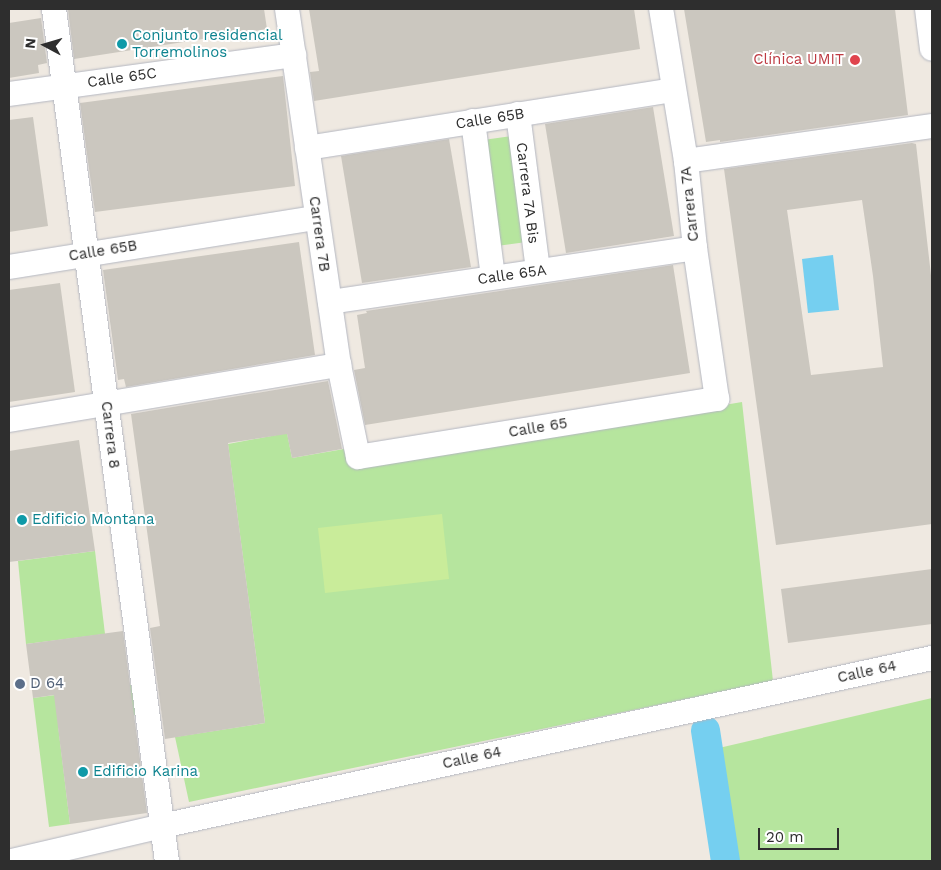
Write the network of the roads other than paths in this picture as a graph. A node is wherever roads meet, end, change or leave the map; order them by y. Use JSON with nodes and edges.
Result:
{"nodes":[{"id":1,"x":54,"y":9,"type":"edge"},
{"id":2,"x":287,"y":9,"type":"edge"},
{"id":3,"x":661,"y":9,"type":"edge"},
{"id":4,"x":927,"y":9,"type":"edge"},
{"id":5,"x":932,"y":49,"type":"edge"},
{"id":6,"x":294,"y":55,"type":"junction"},
{"id":7,"x":66,"y":86,"type":"junction"},
{"id":8,"x":672,"y":90,"type":"junction"},
{"id":9,"x":9,"y":94,"type":"edge"},
{"id":10,"x":518,"y":114,"type":"junction"},
{"id":11,"x":473,"y":121,"type":"junction"},
{"id":12,"x":932,"y":126,"type":"edge"},
{"id":13,"x":307,"y":148,"type":"junction"},
{"id":14,"x":686,"y":161,"type":"junction"},
{"id":15,"x":316,"y":218,"type":"junction"},
{"id":16,"x":695,"y":248,"type":"junction"},
{"id":17,"x":88,"y":254,"type":"junction"},
{"id":18,"x":9,"y":267,"type":"edge"},
{"id":19,"x":538,"y":271,"type":"junction"},
{"id":20,"x":493,"y":277,"type":"junction"},
{"id":21,"x":330,"y":302,"type":"junction"},
{"id":22,"x":339,"y":365,"type":"junction"},
{"id":23,"x":717,"y":399,"type":"joint"},
{"id":24,"x":106,"y":405,"type":"junction"},
{"id":25,"x":9,"y":420,"type":"edge"},
{"id":26,"x":358,"y":457,"type":"joint"},
{"id":27,"x":932,"y":658,"type":"edge"},
{"id":28,"x":162,"y":826,"type":"junction"},
{"id":29,"x":12,"y":861,"type":"edge"},
{"id":30,"x":167,"y":861,"type":"edge"}],
"edges":[{"from":1,"to":7,"type":"street","name":"Carrera 8"},
{"from":2,"to":6,"type":"street","name":"Carrera 7B"},
{"from":3,"to":8,"type":"street","name":"Carrera 7A"},
{"from":4,"to":5,"type":"street"},
{"from":6,"to":7,"type":"street","name":"Calle 65C"},
{"from":6,"to":13,"type":"street","name":"Carrera 7B"},
{"from":7,"to":9,"type":"street","name":"Calle 65C"},
{"from":7,"to":17,"type":"street","name":"Carrera 8"},
{"from":8,"to":10,"type":"street","name":"Calle 65B"},
{"from":8,"to":14,"type":"street","name":"Carrera 7A"},
{"from":10,"to":11,"type":"street","name":"Calle 65B"},
{"from":10,"to":19,"type":"street","name":"Carrera 7A Bis"},
{"from":11,"to":13,"type":"street","name":"Calle 65B"},
{"from":11,"to":20,"type":"street"},
{"from":12,"to":14,"type":"street"},
{"from":13,"to":15,"type":"street","name":"Carrera 7B"},
{"from":14,"to":16,"type":"street","name":"Carrera 7A"},
{"from":15,"to":17,"type":"street","name":"Calle 65B"},
{"from":15,"to":21,"type":"street","name":"Carrera 7B"},
{"from":16,"to":19,"type":"street","name":"Calle 65A"},
{"from":16,"to":23,"type":"street","name":"Carrera 7A"},
{"from":17,"to":18,"type":"street","name":"Calle 65B"},
{"from":17,"to":24,"type":"street","name":"Carrera 8"},
{"from":19,"to":20,"type":"street","name":"Calle 65A"},
{"from":20,"to":21,"type":"street","name":"Calle 65A"},
{"from":21,"to":22,"type":"street","name":"Carrera 7B"},
{"from":22,"to":24,"type":"street"},
{"from":22,"to":26,"type":"street","name":"Carrera 7B"},
{"from":23,"to":26,"type":"street","name":"Calle 65"},
{"from":24,"to":25,"type":"street"},
{"from":24,"to":28,"type":"street","name":"Carrera 8"},
{"from":27,"to":28,"type":"street","name":"Calle 64"},
{"from":28,"to":29,"type":"street","name":"Calle 64"},
{"from":28,"to":30,"type":"street","name":"Carrera 8"}]}
